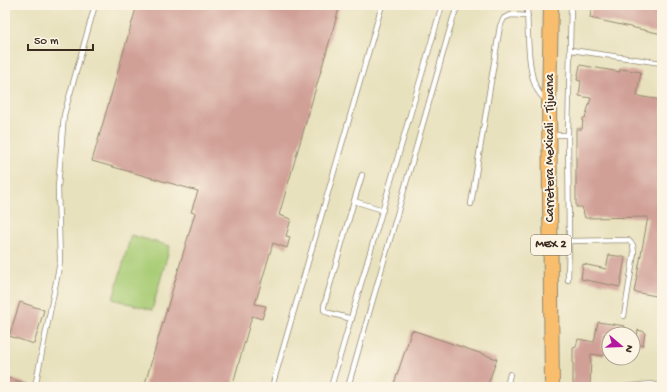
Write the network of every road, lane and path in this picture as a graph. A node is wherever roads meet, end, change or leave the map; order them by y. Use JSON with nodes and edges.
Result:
{"nodes":[{"id":1,"x":94,"y":5,"type":"edge"},
{"id":2,"x":382,"y":5,"type":"edge"},
{"id":3,"x":442,"y":5,"type":"edge"},
{"id":4,"x":458,"y":5,"type":"edge"},
{"id":5,"x":527,"y":5,"type":"edge"},
{"id":6,"x":551,"y":5,"type":"edge"},
{"id":7,"x":571,"y":5,"type":"edge"},
{"id":8,"x":528,"y":16,"type":"junction"},
{"id":9,"x":571,"y":50,"type":"junction"},
{"id":10,"x":662,"y":63,"type":"edge"},
{"id":11,"x":549,"y":104,"type":"junction"},
{"id":12,"x":568,"y":135,"type":"junction"},
{"id":13,"x":549,"y":136,"type":"junction"},
{"id":14,"x":362,"y":175,"type":"dead end"},
{"id":15,"x":354,"y":201,"type":"junction"},
{"id":16,"x":471,"y":204,"type":"dead end"},
{"id":17,"x":383,"y":210,"type":"junction"},
{"id":18,"x":569,"y":240,"type":"junction"},
{"id":19,"x":551,"y":242,"type":"junction"},
{"id":20,"x":568,"y":280,"type":"dead end"},
{"id":21,"x":624,"y":316,"type":"dead end"},
{"id":22,"x":352,"y":319,"type":"junction"},
{"id":23,"x":510,"y":374,"type":"dead end"},
{"id":24,"x":35,"y":387,"type":"edge"},
{"id":25,"x":272,"y":387,"type":"edge"},
{"id":26,"x":331,"y":387,"type":"edge"},
{"id":27,"x":348,"y":387,"type":"edge"},
{"id":28,"x":507,"y":387,"type":"edge"},
{"id":29,"x":552,"y":387,"type":"edge"},
{"id":30,"x":623,"y":387,"type":"edge"},
{"id":31,"x":662,"y":387,"type":"edge"}],
"edges":[{"from":1,"to":24,"type":"lane"},
{"from":2,"to":25,"type":"lane"},
{"from":3,"to":17,"type":"lane"},
{"from":4,"to":27,"type":"lane"},
{"from":5,"to":8,"type":"lane"},
{"from":6,"to":11,"type":"main road","name":"Carretera Mexicali - Tijuana","number":"MEX 2"},
{"from":7,"to":9,"type":"lane"},
{"from":8,"to":11,"type":"lane"},
{"from":8,"to":16,"type":"lane"},
{"from":9,"to":10,"type":"lane"},
{"from":9,"to":12,"type":"lane"},
{"from":11,"to":13,"type":"main road","name":"Carretera Mexicali - Tijuana","number":"MEX 2"},
{"from":12,"to":13,"type":"lane"},
{"from":12,"to":18,"type":"lane"},
{"from":13,"to":19,"type":"main road","name":"Carretera Mexicali - Tijuana","number":"MEX 2"},
{"from":14,"to":15,"type":"lane"},
{"from":15,"to":17,"type":"lane"},
{"from":15,"to":22,"type":"lane"},
{"from":17,"to":22,"type":"lane"},
{"from":18,"to":19,"type":"lane"},
{"from":18,"to":20,"type":"lane"},
{"from":18,"to":21,"type":"lane"},
{"from":19,"to":29,"type":"main road","name":"Carretera Mexicali - Tijuana","number":"MEX 2"},
{"from":22,"to":26,"type":"lane"},
{"from":23,"to":28,"type":"lane"},
{"from":30,"to":31,"type":"lane"}]}
